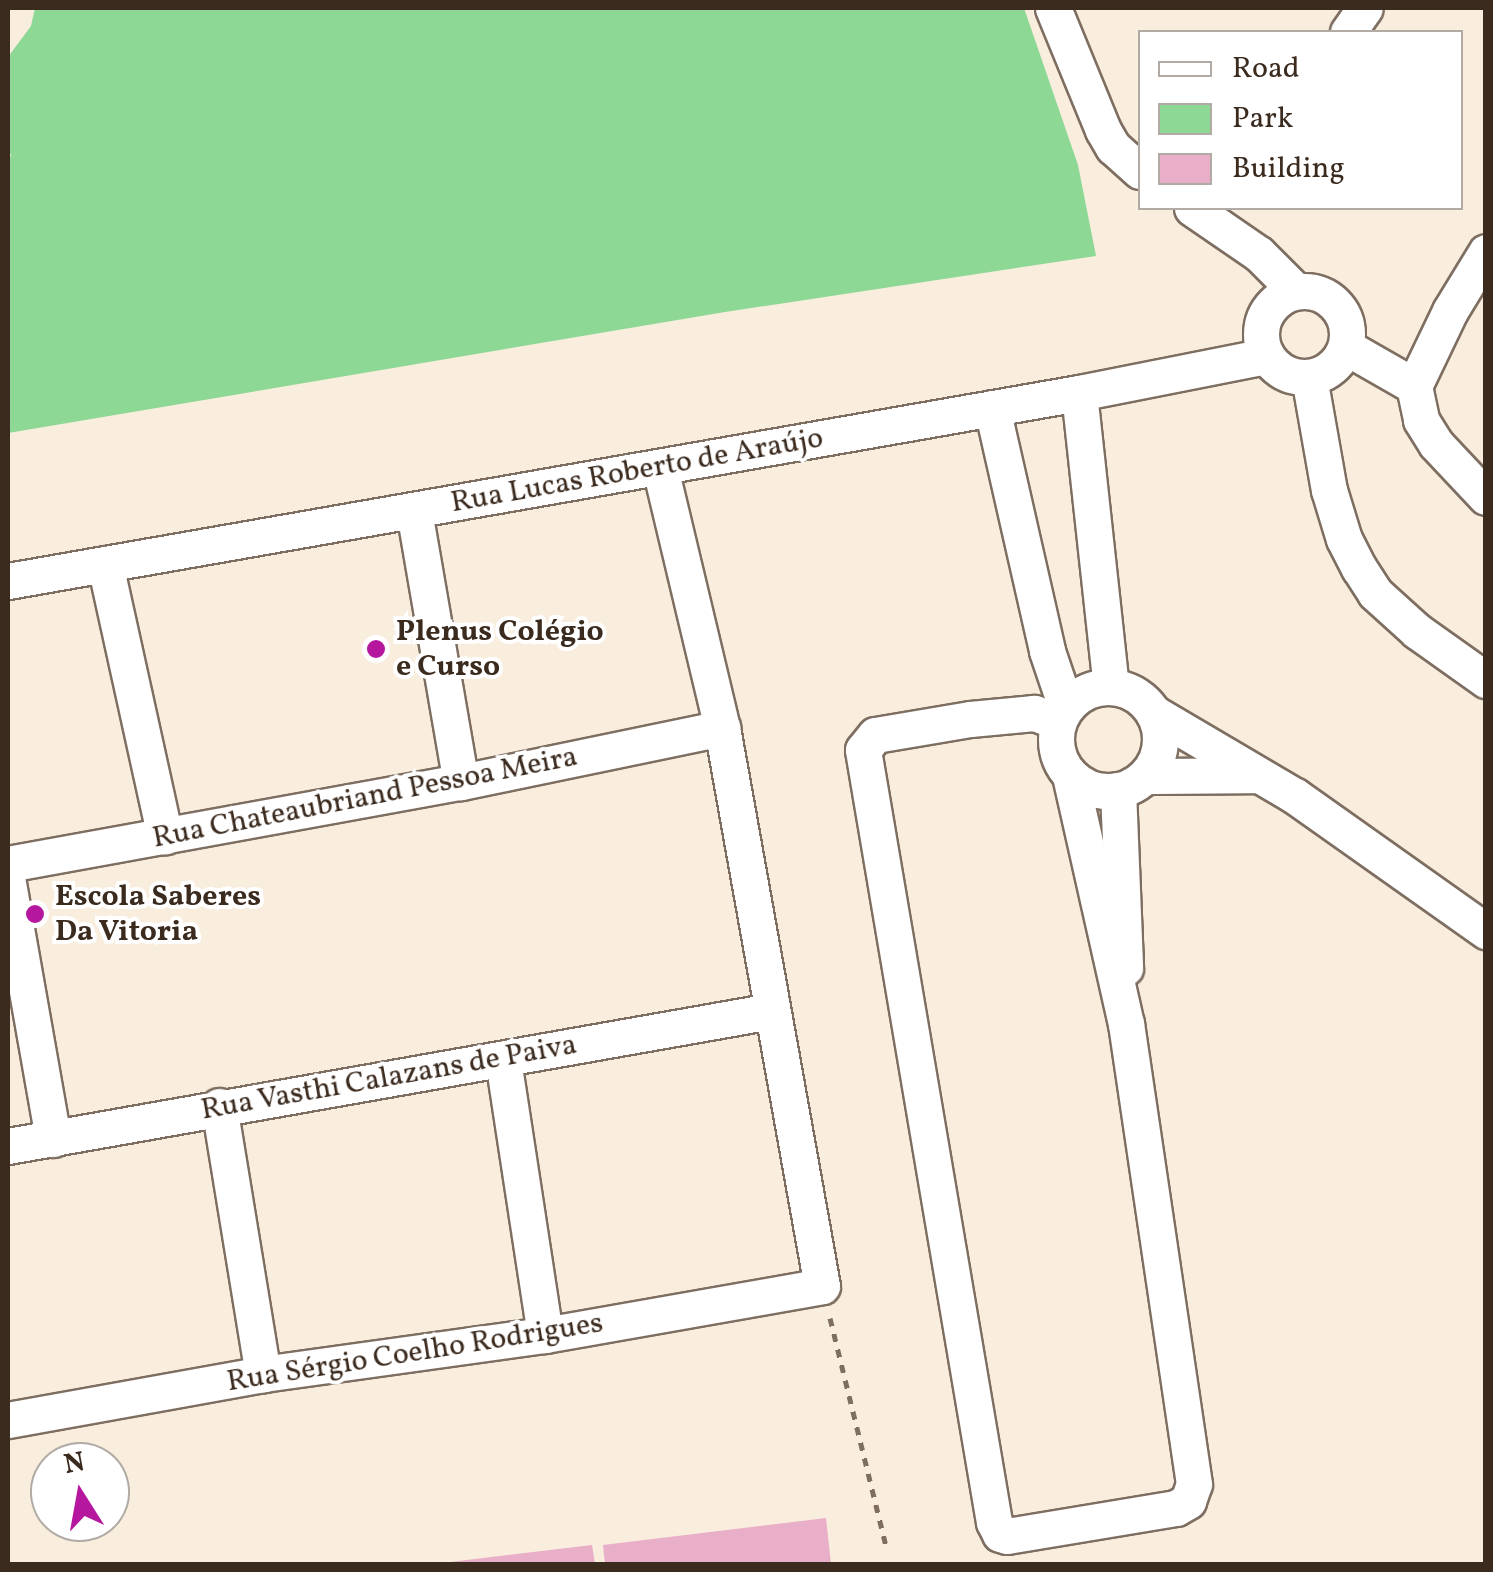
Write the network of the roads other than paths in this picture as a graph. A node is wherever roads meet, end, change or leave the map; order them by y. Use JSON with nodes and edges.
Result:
{"nodes":[{"id":1,"x":1365,"y":8,"type":"edge"},
{"id":2,"x":1062,"y":15,"type":"edge"},
{"id":3,"x":1349,"y":30,"type":"edge"},
{"id":4,"x":1138,"y":169,"type":"edge"},
{"id":5,"x":1215,"y":214,"type":"edge"},
{"id":6,"x":1486,"y":252,"type":"edge"},
{"id":7,"x":1296,"y":290,"type":"junction"},
{"id":8,"x":1346,"y":347,"type":"junction"},
{"id":9,"x":1266,"y":356,"type":"junction"},
{"id":10,"x":1308,"y":377,"type":"junction"},
{"id":11,"x":1414,"y":386,"type":"junction"},
{"id":12,"x":1078,"y":393,"type":"junction"},
{"id":13,"x":992,"y":408,"type":"junction"},
{"id":14,"x":660,"y":468,"type":"junction"},
{"id":15,"x":1486,"y":497,"type":"edge"},
{"id":16,"x":414,"y":511,"type":"junction"},
{"id":17,"x":106,"y":564,"type":"junction"},
{"id":18,"x":8,"y":581,"type":"edge"},
{"id":19,"x":1486,"y":680,"type":"edge"},
{"id":20,"x":1111,"y":686,"type":"junction"},
{"id":21,"x":1154,"y":713,"type":"junction"},
{"id":22,"x":1062,"y":715,"type":"junction"},
{"id":23,"x":722,"y":728,"type":"junction"},
{"id":24,"x":1070,"y":775,"type":"junction"},
{"id":25,"x":1256,"y":776,"type":"junction"},
{"id":26,"x":462,"y":782,"type":"junction"},
{"id":27,"x":1131,"y":783,"type":"junction"},
{"id":28,"x":165,"y":836,"type":"junction"},
{"id":29,"x":8,"y":864,"type":"edge"},
{"id":30,"x":8,"y":883,"type":"edge"},
{"id":31,"x":1486,"y":930,"type":"edge"},
{"id":32,"x":771,"y":1012,"type":"junction"},
{"id":33,"x":1126,"y":1024,"type":"junction"},
{"id":34,"x":503,"y":1060,"type":"junction"},
{"id":35,"x":219,"y":1106,"type":"junction"},
{"id":36,"x":54,"y":1139,"type":"junction"},
{"id":37,"x":8,"y":1146,"type":"edge"},
{"id":38,"x":545,"y":1335,"type":"junction"},
{"id":39,"x":263,"y":1374,"type":"junction"},
{"id":40,"x":8,"y":1420,"type":"edge"}],
"edges":[{"from":1,"to":3,"type":"street"},
{"from":2,"to":4,"type":"street"},
{"from":5,"to":7,"type":"street"},
{"from":6,"to":11,"type":"street"},
{"from":7,"to":8,"type":"street"},
{"from":7,"to":9,"type":"street"},
{"from":8,"to":10,"type":"street"},
{"from":8,"to":11,"type":"street"},
{"from":9,"to":10,"type":"street"},
{"from":9,"to":12,"type":"street","name":"Rua Lucas Roberto de Araújo"},
{"from":10,"to":19,"type":"street"},
{"from":11,"to":15,"type":"street"},
{"from":12,"to":13,"type":"street","name":"Rua Lucas Roberto de Araújo"},
{"from":12,"to":20,"type":"street"},
{"from":13,"to":14,"type":"street","name":"Rua Lucas Roberto de Araújo"},
{"from":13,"to":22,"type":"street"},
{"from":14,"to":16,"type":"street","name":"Rua Lucas Roberto de Araújo"},
{"from":14,"to":23,"type":"street"},
{"from":16,"to":17,"type":"street","name":"Rua Lucas Roberto de Araújo"},
{"from":16,"to":26,"type":"street"},
{"from":17,"to":18,"type":"street","name":"Rua Lucas Roberto de Araújo"},
{"from":17,"to":28,"type":"street"},
{"from":20,"to":21,"type":"street"},
{"from":20,"to":22,"type":"street"},
{"from":21,"to":25,"type":"street"},
{"from":21,"to":27,"type":"street"},
{"from":22,"to":24,"type":"street"},
{"from":22,"to":33,"type":"street"},
{"from":23,"to":26,"type":"street","name":"Rua Chateaubriand Pessoa Meira"},
{"from":23,"to":32,"type":"street"},
{"from":24,"to":27,"type":"street"},
{"from":24,"to":33,"type":"street"},
{"from":25,"to":27,"type":"street"},
{"from":25,"to":31,"type":"street"},
{"from":26,"to":28,"type":"street","name":"Rua Chateaubriand Pessoa Meira"},
{"from":27,"to":33,"type":"street"},
{"from":28,"to":29,"type":"street","name":"Rua Chateaubriand Pessoa Meira"},
{"from":30,"to":36,"type":"street"},
{"from":32,"to":34,"type":"street","name":"Rua Vasthi Calazans de Paiva"},
{"from":32,"to":38,"type":"street","name":"Rua Sérgio Coelho Rodrigues"},
{"from":34,"to":35,"type":"street","name":"Rua Vasthi Calazans de Paiva"},
{"from":34,"to":38,"type":"street"},
{"from":35,"to":36,"type":"street","name":"Rua Vasthi Calazans de Paiva"},
{"from":35,"to":39,"type":"street"},
{"from":36,"to":37,"type":"street","name":"Rua Vasthi Calazans de Paiva"},
{"from":38,"to":39,"type":"street","name":"Rua Sérgio Coelho Rodrigues"},
{"from":39,"to":40,"type":"street","name":"Rua Sérgio Coelho Rodrigues"}]}
